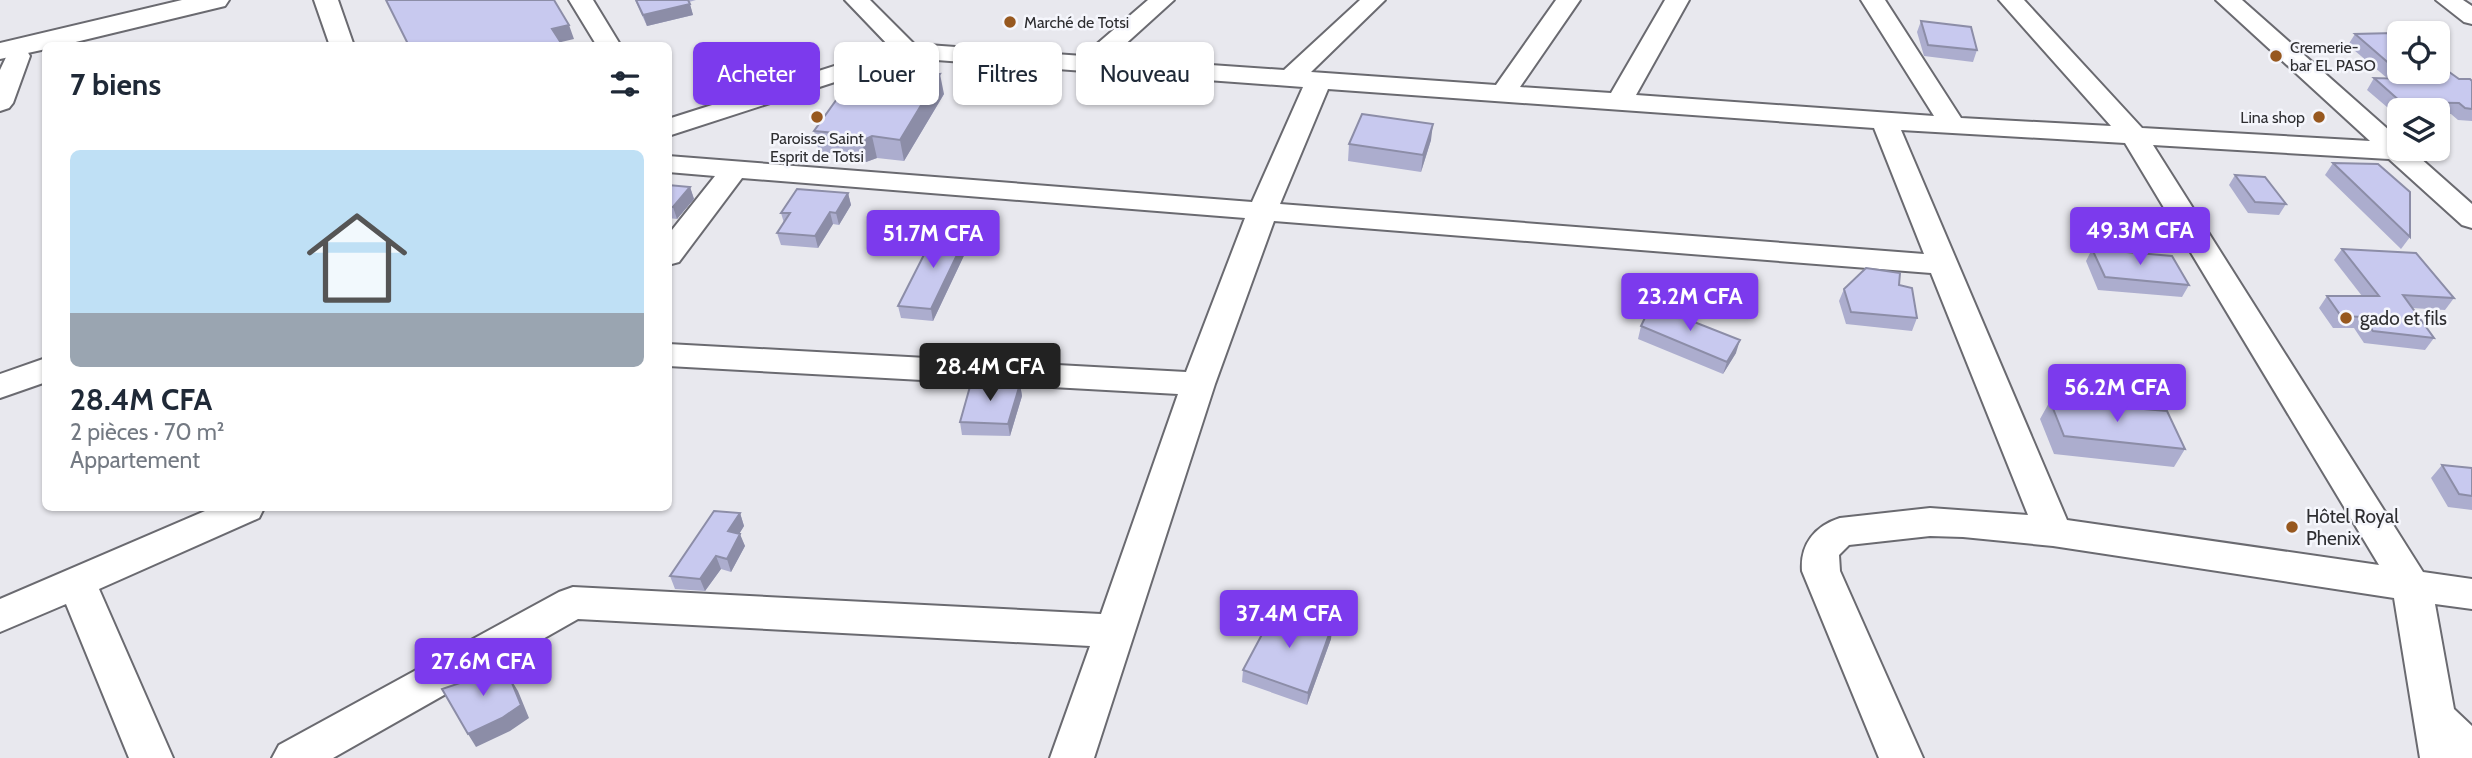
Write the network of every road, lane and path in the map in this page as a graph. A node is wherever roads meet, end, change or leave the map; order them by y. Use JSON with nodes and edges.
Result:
{"nodes":[{"id":1,"x":245,"y":0,"type":"edge"},
{"id":2,"x":326,"y":0,"type":"edge"},
{"id":3,"x":581,"y":0,"type":"edge"},
{"id":4,"x":858,"y":0,"type":"edge"},
{"id":5,"x":1162,"y":0,"type":"edge"},
{"id":6,"x":1373,"y":0,"type":"edge"},
{"id":7,"x":1569,"y":0,"type":"edge"},
{"id":8,"x":1677,"y":0,"type":"edge"},
{"id":9,"x":1873,"y":0,"type":"edge"},
{"id":10,"x":2011,"y":0,"type":"edge"},
{"id":11,"x":2228,"y":0,"type":"edge"},
{"id":12,"x":2448,"y":0,"type":"edge"},
{"id":13,"x":203,"y":4,"type":"edge"},
{"id":14,"x":2472,"y":17,"type":"edge"},
{"id":15,"x":56,"y":42,"type":"edge"},
{"id":16,"x":74,"y":42,"type":"edge"},
{"id":17,"x":341,"y":42,"type":"edge"},
{"id":18,"x":607,"y":42,"type":"edge"},
{"id":19,"x":898,"y":42,"type":"edge"},
{"id":20,"x":1113,"y":42,"type":"edge"},
{"id":21,"x":42,"y":46,"type":"edge"},
{"id":22,"x":42,"y":50,"type":"edge"},
{"id":23,"x":939,"y":53,"type":"edge"},
{"id":24,"x":6,"y":55,"type":"edge"},
{"id":25,"x":1076,"y":63,"type":"edge"},
{"id":26,"x":1214,"y":72,"type":"edge"},
{"id":27,"x":834,"y":75,"type":"edge"},
{"id":28,"x":1305,"y":78,"type":"junction"},
{"id":29,"x":1503,"y":93,"type":"junction"},
{"id":30,"x":1619,"y":102,"type":"junction"},
{"id":31,"x":0,"y":103,"type":"edge"},
{"id":32,"x":1884,"y":121,"type":"junction"},
{"id":33,"x":1953,"y":125,"type":"junction"},
{"id":34,"x":672,"y":127,"type":"edge"},
{"id":35,"x":2135,"y":137,"type":"junction"},
{"id":36,"x":2387,"y":142,"type":"edge"},
{"id":37,"x":2387,"y":150,"type":"edge"},
{"id":38,"x":2408,"y":161,"type":"edge"},
{"id":39,"x":672,"y":164,"type":"edge"},
{"id":40,"x":735,"y":169,"type":"junction"},
{"id":41,"x":1263,"y":210,"type":"junction"},
{"id":42,"x":2472,"y":219,"type":"edge"},
{"id":43,"x":672,"y":251,"type":"edge"},
{"id":44,"x":1943,"y":265,"type":"junction"},
{"id":45,"x":672,"y":355,"type":"edge"},
{"id":46,"x":42,"y":371,"type":"edge"},
{"id":47,"x":1198,"y":384,"type":"junction"},
{"id":48,"x":0,"y":387,"type":"edge"},
{"id":49,"x":239,"y":511,"type":"edge"},
{"id":50,"x":2053,"y":532,"type":"junction"},
{"id":51,"x":76,"y":583,"type":"junction"},
{"id":52,"x":2412,"y":587,"type":"junction"},
{"id":53,"x":2472,"y":594,"type":"edge"},
{"id":54,"x":0,"y":617,"type":"edge"},
{"id":55,"x":1116,"y":631,"type":"junction"},
{"id":56,"x":2439,"y":738,"type":"edge"},
{"id":57,"x":2472,"y":754,"type":"edge"},
{"id":58,"x":151,"y":758,"type":"edge"},
{"id":59,"x":294,"y":758,"type":"edge"},
{"id":60,"x":1072,"y":758,"type":"edge"},
{"id":61,"x":1901,"y":758,"type":"edge"}],
"edges":[{"from":1,"to":13,"type":"main road"},
{"from":2,"to":17,"type":"street"},
{"from":3,"to":18,"type":"street"},
{"from":4,"to":19,"type":"street"},
{"from":5,"to":20,"type":"street"},
{"from":6,"to":28,"type":"street"},
{"from":7,"to":29,"type":"street"},
{"from":8,"to":30,"type":"street"},
{"from":9,"to":33,"type":"street"},
{"from":10,"to":35,"type":"street"},
{"from":11,"to":36,"type":"street"},
{"from":12,"to":14,"type":"street"},
{"from":13,"to":15,"type":"main road"},
{"from":13,"to":16,"type":"main road"},
{"from":21,"to":24,"type":"main road"},
{"from":22,"to":24,"type":"main road"},
{"from":23,"to":25,"type":"street"},
{"from":24,"to":31,"type":"street"},
{"from":26,"to":28,"type":"street"},
{"from":27,"to":34,"type":"street"},
{"from":28,"to":29,"type":"street"},
{"from":28,"to":41,"type":"street"},
{"from":29,"to":30,"type":"street"},
{"from":30,"to":32,"type":"street"},
{"from":32,"to":33,"type":"street"},
{"from":32,"to":44,"type":"street"},
{"from":33,"to":35,"type":"street"},
{"from":35,"to":37,"type":"street"},
{"from":35,"to":52,"type":"street"},
{"from":38,"to":42,"type":"street"},
{"from":39,"to":40,"type":"street"},
{"from":40,"to":41,"type":"street"},
{"from":40,"to":43,"type":"street"},
{"from":41,"to":44,"type":"street"},
{"from":41,"to":47,"type":"street"},
{"from":44,"to":50,"type":"street"},
{"from":45,"to":47,"type":"street"},
{"from":46,"to":48,"type":"street"},
{"from":47,"to":55,"type":"street"},
{"from":49,"to":51,"type":"street"},
{"from":50,"to":52,"type":"street"},
{"from":50,"to":61,"type":"street"},
{"from":51,"to":54,"type":"street"},
{"from":51,"to":58,"type":"street"},
{"from":52,"to":53,"type":"street"},
{"from":52,"to":56,"type":"street"},
{"from":55,"to":59,"type":"street"},
{"from":55,"to":60,"type":"street"},
{"from":56,"to":57,"type":"street"}]}
